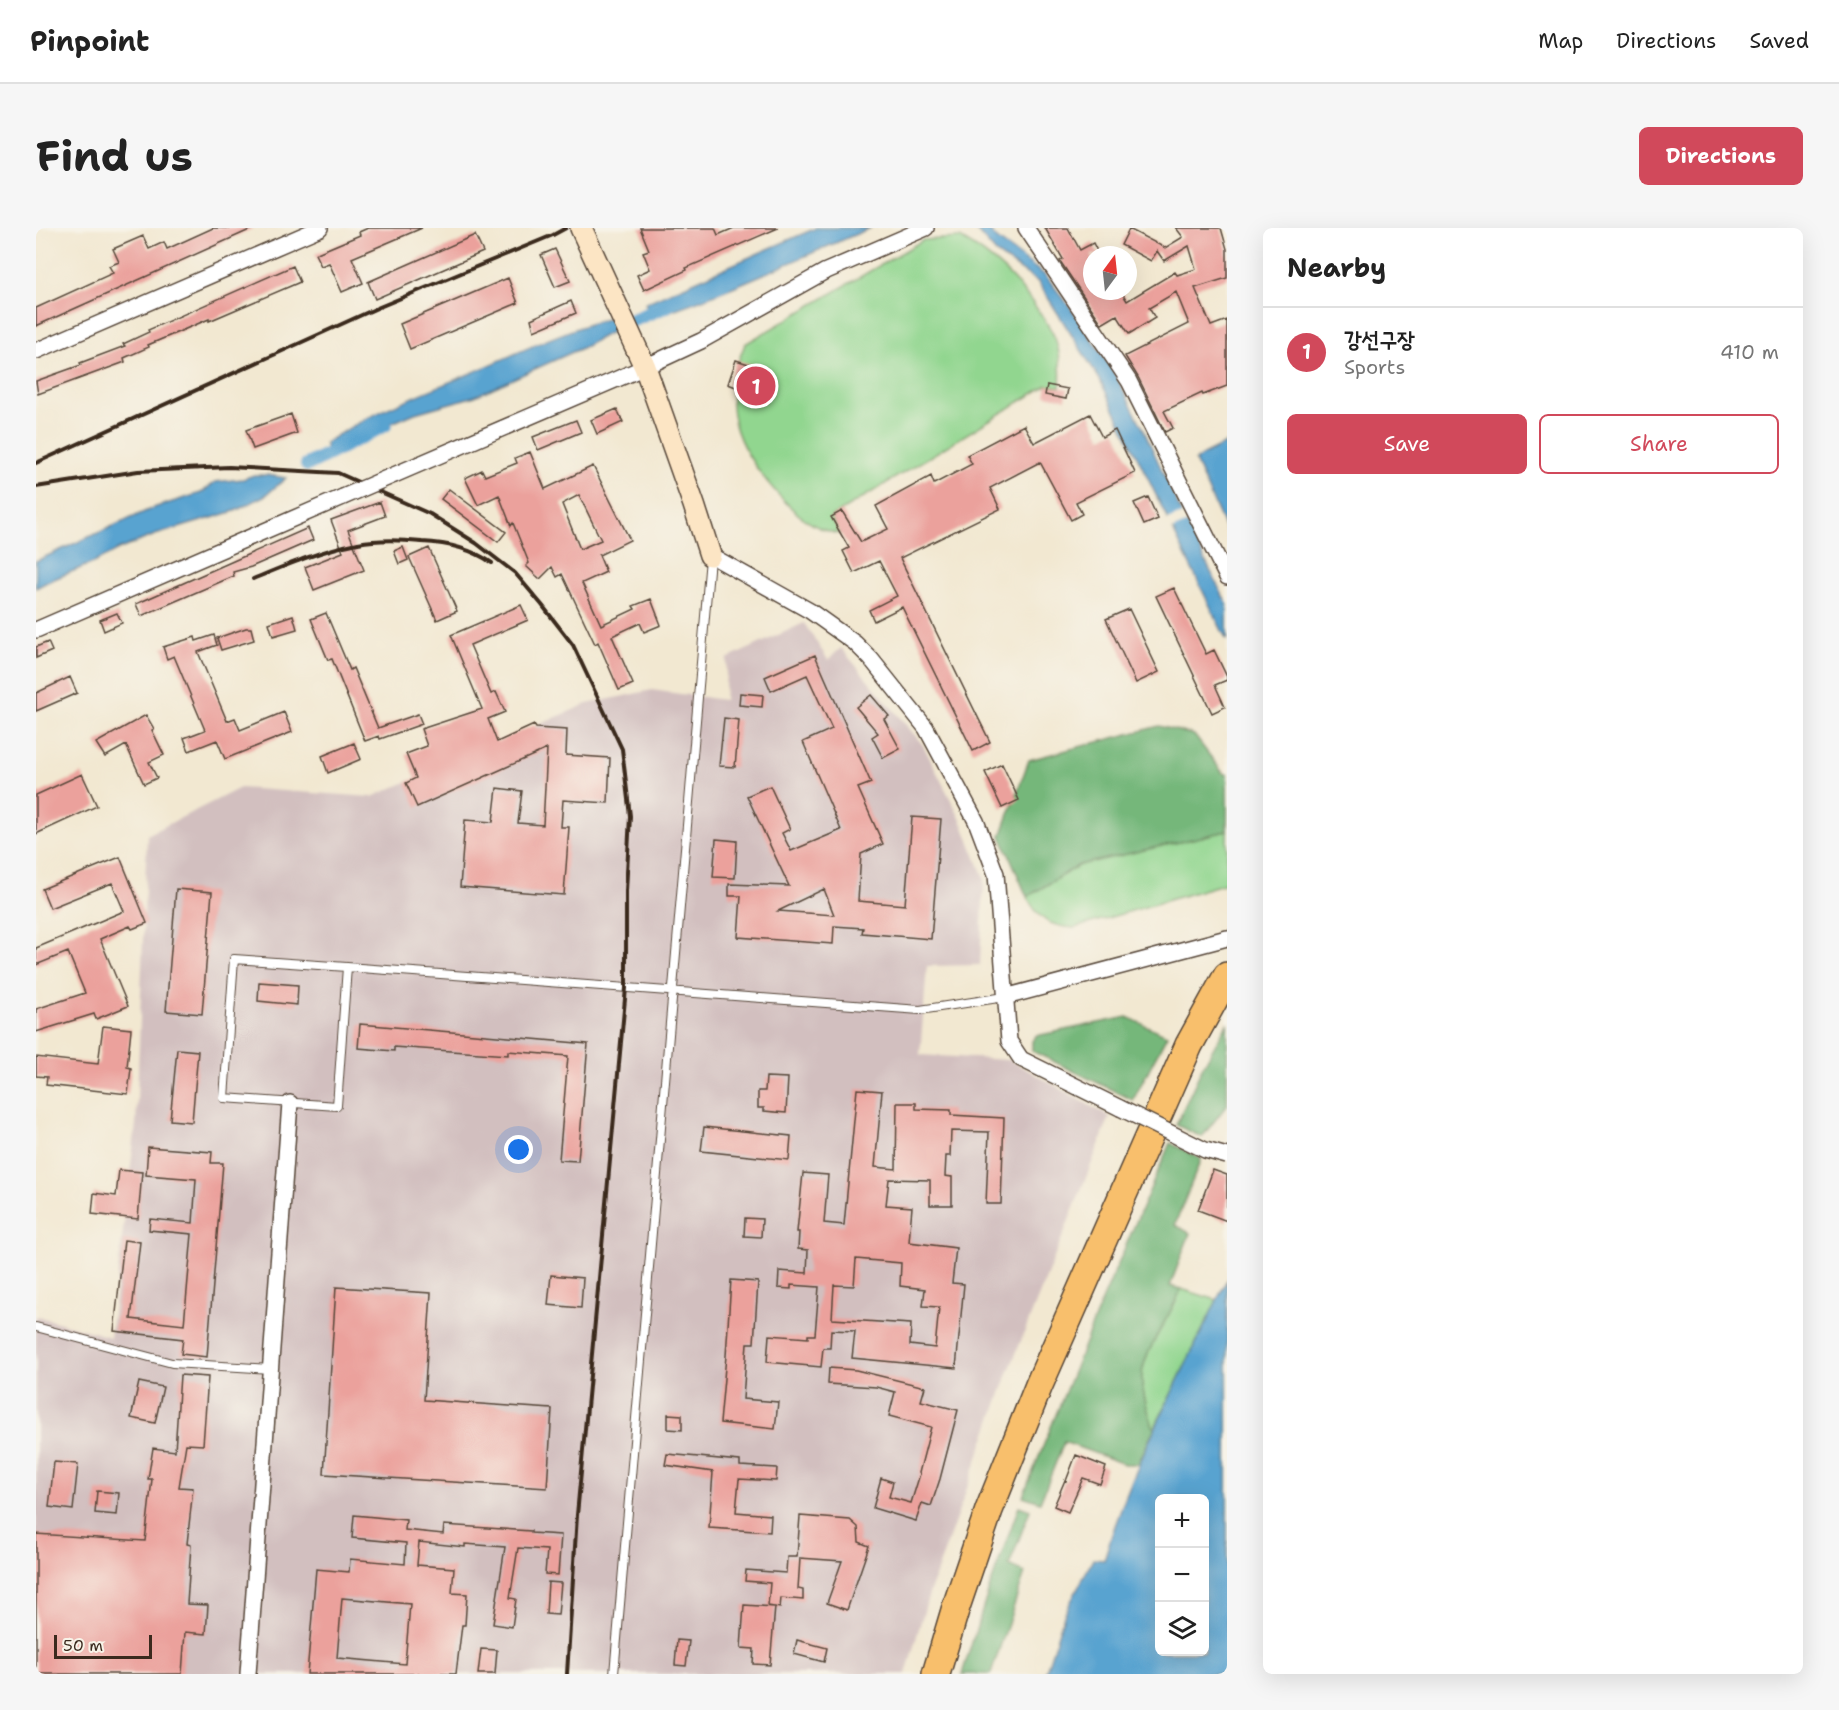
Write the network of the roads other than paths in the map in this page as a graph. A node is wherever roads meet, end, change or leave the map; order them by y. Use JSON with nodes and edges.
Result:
{"nodes":[{"id":1,"x":320,"y":228,"type":"edge"},
{"id":2,"x":581,"y":228,"type":"edge"},
{"id":3,"x":926,"y":228,"type":"edge"},
{"id":4,"x":1026,"y":228,"type":"edge"},
{"id":5,"x":36,"y":351,"type":"edge"},
{"id":6,"x":641,"y":358,"type":"junction"},
{"id":7,"x":710,"y":555,"type":"junction"},
{"id":8,"x":1227,"y":577,"type":"edge"},
{"id":9,"x":36,"y":630,"type":"edge"},
{"id":10,"x":1227,"y":938,"type":"edge"},
{"id":11,"x":347,"y":967,"type":"junction"},
{"id":12,"x":1227,"y":976,"type":"edge"},
{"id":13,"x":672,"y":991,"type":"junction"},
{"id":14,"x":1005,"y":997,"type":"junction"},
{"id":15,"x":290,"y":1103,"type":"junction"},
{"id":16,"x":1227,"y":1156,"type":"edge"},
{"id":17,"x":36,"y":1327,"type":"edge"},
{"id":18,"x":270,"y":1369,"type":"junction"},
{"id":19,"x":248,"y":1674,"type":"edge"},
{"id":20,"x":614,"y":1674,"type":"edge"},
{"id":21,"x":936,"y":1674,"type":"edge"}],
"edges":[{"from":1,"to":5,"type":"street"},
{"from":2,"to":6,"type":"street"},
{"from":3,"to":6,"type":"street"},
{"from":4,"to":8,"type":"street"},
{"from":6,"to":7,"type":"street"},
{"from":6,"to":9,"type":"street","bridge":true},
{"from":7,"to":13,"type":"lane"},
{"from":7,"to":14,"type":"street"},
{"from":10,"to":14,"type":"street"},
{"from":11,"to":13,"type":"lane"},
{"from":11,"to":15,"type":"lane"},
{"from":11,"to":15,"type":"lane"},
{"from":12,"to":21,"type":"highway"},
{"from":13,"to":14,"type":"lane"},
{"from":13,"to":20,"type":"lane"},
{"from":14,"to":16,"type":"street","bridge":true},
{"from":15,"to":18,"type":"street"},
{"from":17,"to":18,"type":"lane"},
{"from":18,"to":19,"type":"street"}]}
